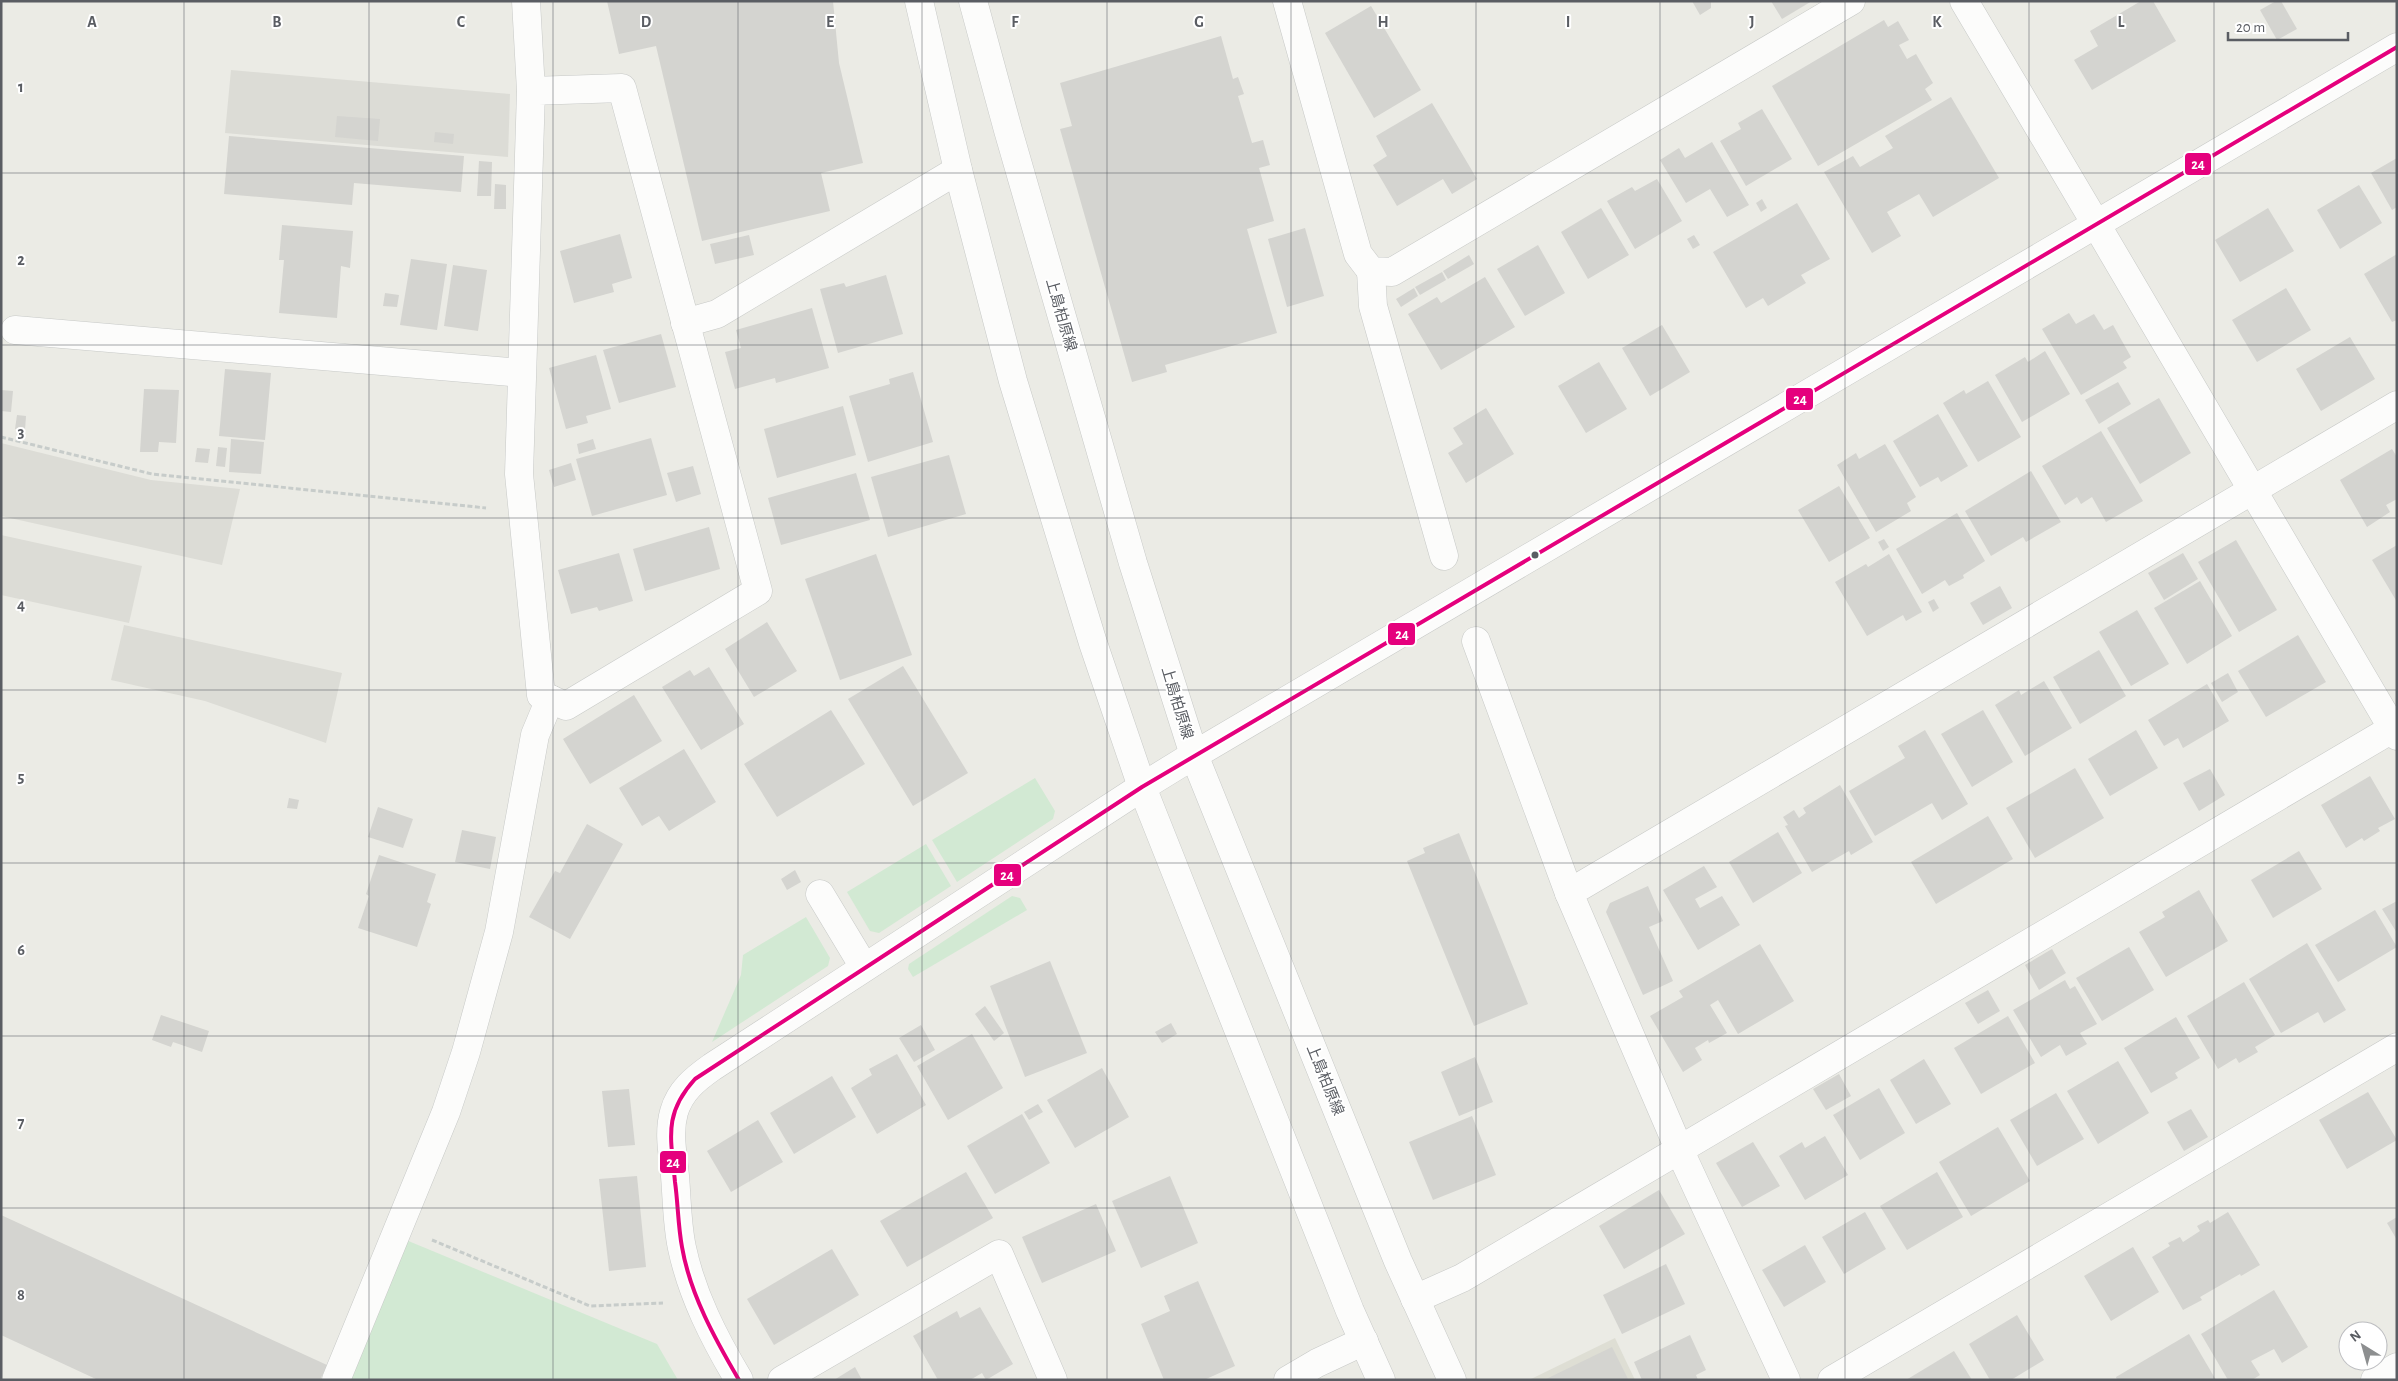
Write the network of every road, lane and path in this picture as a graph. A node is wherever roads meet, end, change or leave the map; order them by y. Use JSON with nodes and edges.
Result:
{"nodes":[{"id":1,"x":526,"y":1,"type":"edge"},
{"id":2,"x":919,"y":1,"type":"edge"},
{"id":3,"x":973,"y":1,"type":"edge"},
{"id":4,"x":1851,"y":1,"type":"edge"},
{"id":5,"x":1964,"y":1,"type":"edge"},
{"id":6,"x":1289,"y":2,"type":"edge"},
{"id":7,"x":2397,"y":47,"type":"edge"},
{"id":8,"x":531,"y":91,"type":"junction"},
{"id":9,"x":958,"y":170,"type":"junction"},
{"id":10,"x":2096,"y":224,"type":"junction"},
{"id":11,"x":1371,"y":271,"type":"junction"},
{"id":12,"x":685,"y":322,"type":"junction"},
{"id":13,"x":15,"y":330,"type":"dead end"},
{"id":14,"x":521,"y":373,"type":"junction"},
{"id":15,"x":2397,"y":405,"type":"edge"},
{"id":16,"x":1,"y":437,"type":"edge"},
{"id":17,"x":2252,"y":490,"type":"junction"},
{"id":18,"x":522,"y":512,"type":"junction"},
{"id":19,"x":1444,"y":556,"type":"dead end"},
{"id":20,"x":1476,"y":641,"type":"dead end"},
{"id":21,"x":550,"y":699,"type":"junction"},
{"id":22,"x":2395,"y":733,"type":"edge"},
{"id":23,"x":1194,"y":756,"type":"junction"},
{"id":24,"x":1142,"y":786,"type":"junction"},
{"id":25,"x":1569,"y":893,"type":"junction"},
{"id":26,"x":820,"y":894,"type":"dead end"},
{"id":27,"x":864,"y":967,"type":"junction"},
{"id":28,"x":2397,"y":1047,"type":"edge"},
{"id":29,"x":1679,"y":1149,"type":"junction"},
{"id":30,"x":399,"y":1227,"type":"junction"},
{"id":31,"x":1415,"y":1299,"type":"junction"},
{"id":32,"x":699,"y":1302,"type":"junction"},
{"id":33,"x":1364,"y":1341,"type":"junction"},
{"id":34,"x":2397,"y":1367,"type":"edge"},
{"id":35,"x":336,"y":1380,"type":"edge"},
{"id":36,"x":739,"y":1380,"type":"edge"},
{"id":37,"x":782,"y":1380,"type":"edge"},
{"id":38,"x":1053,"y":1380,"type":"edge"},
{"id":39,"x":1288,"y":1380,"type":"edge"},
{"id":40,"x":1381,"y":1380,"type":"edge"},
{"id":41,"x":1452,"y":1380,"type":"edge"},
{"id":42,"x":1786,"y":1380,"type":"edge"},
{"id":43,"x":1832,"y":1380,"type":"edge"},
{"id":44,"x":2375,"y":1380,"type":"edge"}],
"edges":[{"from":1,"to":8,"type":"street"},
{"from":2,"to":9,"type":"street"},
{"from":3,"to":23,"type":"street","name":"上島柏原線"},
{"from":4,"to":11,"type":"street"},
{"from":5,"to":10,"type":"street"},
{"from":6,"to":11,"type":"street"},
{"from":7,"to":10,"type":"street"},
{"from":8,"to":12,"type":"street"},
{"from":8,"to":14,"type":"street"},
{"from":9,"to":12,"type":"street"},
{"from":9,"to":24,"type":"street"},
{"from":10,"to":17,"type":"street"},
{"from":10,"to":23,"type":"street"},
{"from":11,"to":19,"type":"street"},
{"from":12,"to":21,"type":"street"},
{"from":13,"to":14,"type":"street"},
{"from":14,"to":18,"type":"street"},
{"from":15,"to":17,"type":"street"},
{"from":16,"to":18,"type":"path"},
{"from":17,"to":22,"type":"street"},
{"from":17,"to":25,"type":"street"},
{"from":18,"to":21,"type":"street"},
{"from":20,"to":25,"type":"street"},
{"from":21,"to":30,"type":"street"},
{"from":22,"to":29,"type":"street"},
{"from":23,"to":24,"type":"street"},
{"from":23,"to":31,"type":"street","name":"上島柏原線"},
{"from":24,"to":27,"type":"street"},
{"from":24,"to":33,"type":"street"},
{"from":25,"to":29,"type":"street"},
{"from":26,"to":27,"type":"street"},
{"from":27,"to":32,"type":"street"},
{"from":28,"to":43,"type":"street"},
{"from":29,"to":31,"type":"street"},
{"from":29,"to":42,"type":"street"},
{"from":30,"to":32,"type":"path"},
{"from":30,"to":35,"type":"street"},
{"from":31,"to":41,"type":"street","name":"上島柏原線"},
{"from":32,"to":36,"type":"street"},
{"from":33,"to":39,"type":"street"},
{"from":33,"to":40,"type":"street"},
{"from":34,"to":44,"type":"street"},
{"from":37,"to":38,"type":"street"}]}
